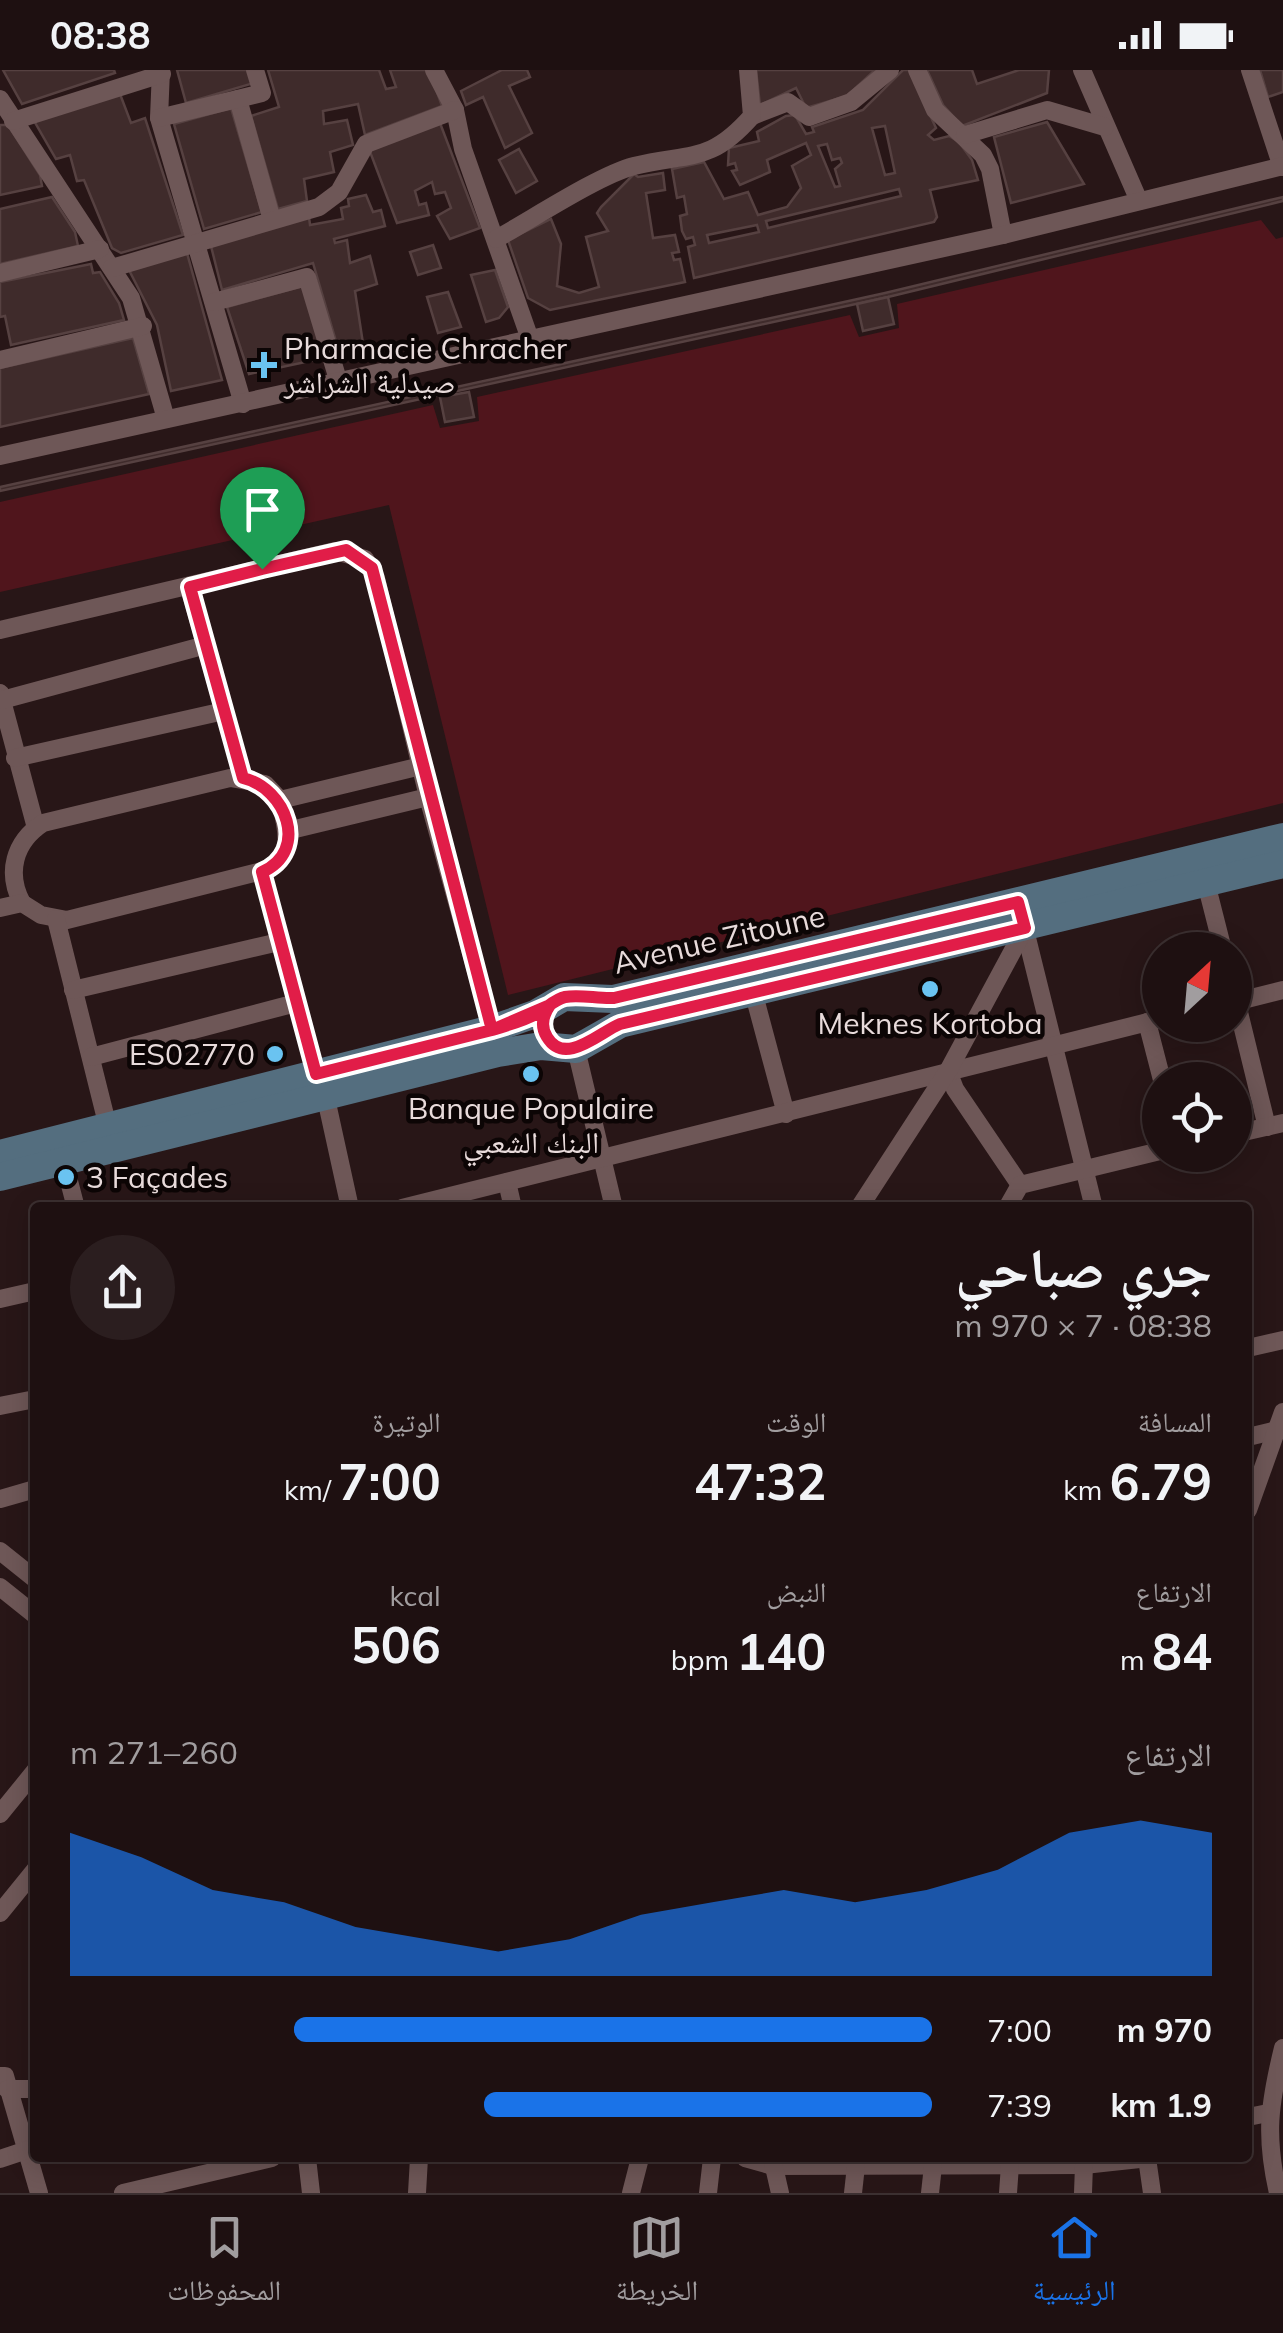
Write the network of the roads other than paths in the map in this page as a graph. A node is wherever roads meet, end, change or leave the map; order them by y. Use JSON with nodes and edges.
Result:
{"nodes":[{"id":1,"x":255,"y":70,"type":"edge"},
{"id":2,"x":434,"y":70,"type":"edge"},
{"id":3,"x":748,"y":70,"type":"edge"},
{"id":4,"x":890,"y":70,"type":"edge"},
{"id":5,"x":917,"y":70,"type":"edge"},
{"id":6,"x":1082,"y":70,"type":"edge"},
{"id":7,"x":1250,"y":70,"type":"edge"},
{"id":8,"x":161,"y":72,"type":"edge"},
{"id":9,"x":238,"y":98,"type":"junction"},
{"id":10,"x":0,"y":100,"type":"edge"},
{"id":11,"x":454,"y":110,"type":"junction"},
{"id":12,"x":752,"y":116,"type":"junction"},
{"id":13,"x":159,"y":118,"type":"junction"},
{"id":14,"x":13,"y":121,"type":"junction"},
{"id":15,"x":1106,"y":128,"type":"junction"},
{"id":16,"x":964,"y":135,"type":"junction"},
{"id":17,"x":1282,"y":167,"type":"edge"},
{"id":18,"x":1139,"y":201,"type":"junction"},
{"id":19,"x":272,"y":220,"type":"junction"},
{"id":20,"x":1003,"y":235,"type":"junction"},
{"id":21,"x":496,"y":238,"type":"junction"},
{"id":22,"x":196,"y":243,"type":"junction"},
{"id":23,"x":100,"y":250,"type":"junction"},
{"id":24,"x":112,"y":268,"type":"junction"},
{"id":25,"x":0,"y":273,"type":"edge"},
{"id":26,"x":214,"y":302,"type":"junction"},
{"id":27,"x":143,"y":326,"type":"junction"},
{"id":28,"x":530,"y":340,"type":"junction"},
{"id":29,"x":0,"y":360,"type":"edge"},
{"id":30,"x":339,"y":384,"type":"junction"},
{"id":31,"x":243,"y":404,"type":"junction"},
{"id":32,"x":166,"y":419,"type":"junction"},
{"id":33,"x":0,"y":456,"type":"edge"},
{"id":34,"x":190,"y":587,"type":"junction"},
{"id":35,"x":0,"y":630,"type":"edge"},
{"id":36,"x":206,"y":645,"type":"junction"},
{"id":37,"x":1,"y":696,"type":"edge"},
{"id":38,"x":224,"y":711,"type":"junction"},
{"id":39,"x":15,"y":758,"type":"junction"},
{"id":40,"x":421,"y":766,"type":"junction"},
{"id":41,"x":243,"y":778,"type":"junction"},
{"id":42,"x":428,"y":797,"type":"junction"},
{"id":43,"x":280,"y":800,"type":"junction"},
{"id":44,"x":36,"y":828,"type":"junction"},
{"id":45,"x":287,"y":831,"type":"junction"},
{"id":46,"x":1283,"y":836,"type":"edge"},
{"id":47,"x":7,"y":864,"type":"edge"},
{"id":48,"x":1283,"y":864,"type":"edge"},
{"id":49,"x":262,"y":872,"type":"junction"},
{"id":50,"x":1206,"y":884,"type":"junction"},
{"id":51,"x":22,"y":903,"type":"junction"},
{"id":52,"x":0,"y":908,"type":"edge"},
{"id":53,"x":1021,"y":915,"type":"junction"},
{"id":54,"x":56,"y":919,"type":"junction"},
{"id":55,"x":1218,"y":932,"type":"edge"},
{"id":56,"x":280,"y":942,"type":"junction"},
{"id":57,"x":72,"y":990,"type":"junction"},
{"id":58,"x":1283,"y":990,"type":"edge"},
{"id":59,"x":753,"y":991,"type":"junction"},
{"id":60,"x":1252,"y":996,"type":"edge"},
{"id":61,"x":561,"y":1001,"type":"junction"},
{"id":62,"x":296,"y":1003,"type":"junction"},
{"id":63,"x":1142,"y":1024,"type":"edge"},
{"id":64,"x":492,"y":1030,"type":"junction"},
{"id":65,"x":1248,"y":1042,"type":"edge"},
{"id":66,"x":575,"y":1045,"type":"junction"},
{"id":67,"x":1054,"y":1046,"type":"junction"},
{"id":68,"x":91,"y":1056,"type":"junction"},
{"id":69,"x":948,"y":1071,"type":"junction"},
{"id":70,"x":320,"y":1084,"type":"junction"},
{"id":71,"x":786,"y":1114,"type":"junction"},
{"id":72,"x":1275,"y":1125,"type":"edge"},
{"id":73,"x":108,"y":1127,"type":"junction"},
{"id":74,"x":0,"y":1154,"type":"edge"},
{"id":75,"x":1142,"y":1155,"type":"edge"},
{"id":76,"x":602,"y":1158,"type":"junction"},
{"id":77,"x":64,"y":1162,"type":"junction"},
{"id":78,"x":1084,"y":1170,"type":"junction"},
{"id":79,"x":0,"y":1178,"type":"edge"},
{"id":80,"x":507,"y":1182,"type":"junction"},
{"id":81,"x":1020,"y":1185,"type":"junction"},
{"id":82,"x":74,"y":1202,"type":"edge"},
{"id":83,"x":349,"y":1202,"type":"edge"},
{"id":84,"x":426,"y":1202,"type":"edge"},
{"id":85,"x":512,"y":1202,"type":"edge"},
{"id":86,"x":613,"y":1202,"type":"edge"},
{"id":87,"x":863,"y":1202,"type":"edge"},
{"id":88,"x":1010,"y":1202,"type":"edge"},
{"id":89,"x":1092,"y":1202,"type":"edge"},
{"id":90,"x":30,"y":1292,"type":"edge"},
{"id":91,"x":0,"y":1299,"type":"edge"},
{"id":92,"x":1283,"y":1340,"type":"edge"},
{"id":93,"x":1252,"y":1347,"type":"edge"},
{"id":94,"x":30,"y":1400,"type":"edge"},
{"id":95,"x":0,"y":1406,"type":"edge"},
{"id":96,"x":1280,"y":1421,"type":"edge"},
{"id":97,"x":1252,"y":1435,"type":"edge"},
{"id":98,"x":30,"y":1490,"type":"edge"},
{"id":99,"x":0,"y":1499,"type":"edge"},
{"id":100,"x":1252,"y":1499,"type":"edge"},
{"id":101,"x":0,"y":1551,"type":"edge"},
{"id":102,"x":30,"y":1575,"type":"edge"},
{"id":103,"x":1,"y":1590,"type":"edge"},
{"id":104,"x":30,"y":1611,"type":"edge"},
{"id":105,"x":30,"y":1777,"type":"edge"},
{"id":106,"x":0,"y":1814,"type":"edge"},
{"id":107,"x":30,"y":1876,"type":"edge"},
{"id":108,"x":0,"y":1913,"type":"edge"},
{"id":109,"x":1283,"y":2048,"type":"edge"},
{"id":110,"x":4,"y":2082,"type":"edge"},
{"id":111,"x":30,"y":2088,"type":"edge"},
{"id":112,"x":1273,"y":2116,"type":"edge"},
{"id":113,"x":1257,"y":2144,"type":"edge"},
{"id":114,"x":30,"y":2149,"type":"edge"},
{"id":115,"x":0,"y":2158,"type":"edge"},
{"id":116,"x":33,"y":2162,"type":"edge"},
{"id":117,"x":255,"y":2162,"type":"edge"},
{"id":118,"x":308,"y":2162,"type":"edge"},
{"id":119,"x":419,"y":2162,"type":"edge"},
{"id":120,"x":639,"y":2162,"type":"edge"},
{"id":121,"x":712,"y":2162,"type":"edge"},
{"id":122,"x":772,"y":2162,"type":"edge"},
{"id":123,"x":1111,"y":2162,"type":"edge"},
{"id":124,"x":1148,"y":2162,"type":"edge"},
{"id":125,"x":1010,"y":2165,"type":"junction"},
{"id":126,"x":1084,"y":2165,"type":"junction"},
{"id":127,"x":856,"y":2166,"type":"junction"},
{"id":128,"x":934,"y":2166,"type":"junction"},
{"id":129,"x":39,"y":2193,"type":"edge"},
{"id":130,"x":123,"y":2193,"type":"edge"},
{"id":131,"x":311,"y":2193,"type":"edge"},
{"id":132,"x":417,"y":2193,"type":"edge"},
{"id":133,"x":630,"y":2193,"type":"edge"},
{"id":134,"x":708,"y":2193,"type":"edge"},
{"id":135,"x":780,"y":2193,"type":"edge"},
{"id":136,"x":853,"y":2193,"type":"edge"},
{"id":137,"x":930,"y":2193,"type":"edge"},
{"id":138,"x":1008,"y":2193,"type":"edge"},
{"id":139,"x":1083,"y":2193,"type":"edge"},
{"id":140,"x":1152,"y":2193,"type":"edge"},
{"id":141,"x":1278,"y":2193,"type":"edge"}],
"edges":[{"from":1,"to":9,"type":"street"},
{"from":2,"to":11,"type":"street"},
{"from":3,"to":12,"type":"street"},
{"from":4,"to":12,"type":"street"},
{"from":5,"to":16,"type":"street"},
{"from":6,"to":15,"type":"street"},
{"from":7,"to":17,"type":"street"},
{"from":8,"to":13,"type":"street"},
{"from":8,"to":14,"type":"street"},
{"from":9,"to":13,"type":"street"},
{"from":9,"to":19,"type":"street"},
{"from":10,"to":14,"type":"street"},
{"from":11,"to":19,"type":"street"},
{"from":11,"to":21,"type":"street"},
{"from":12,"to":21,"type":"street"},
{"from":13,"to":22,"type":"street"},
{"from":14,"to":23,"type":"street"},
{"from":15,"to":16,"type":"street"},
{"from":15,"to":18,"type":"street"},
{"from":16,"to":20,"type":"street"},
{"from":17,"to":18,"type":"street"},
{"from":18,"to":20,"type":"street"},
{"from":19,"to":22,"type":"street"},
{"from":20,"to":28,"type":"street"},
{"from":21,"to":28,"type":"street"},
{"from":22,"to":24,"type":"street"},
{"from":22,"to":26,"type":"street"},
{"from":23,"to":24,"type":"street"},
{"from":23,"to":25,"type":"street"},
{"from":24,"to":27,"type":"street"},
{"from":26,"to":30,"type":"street"},
{"from":26,"to":31,"type":"street"},
{"from":27,"to":29,"type":"street"},
{"from":27,"to":32,"type":"street"},
{"from":28,"to":30,"type":"street"},
{"from":30,"to":31,"type":"street"},
{"from":31,"to":32,"type":"street"},
{"from":32,"to":33,"type":"street"},
{"from":34,"to":35,"type":"street"},
{"from":34,"to":36,"type":"street"},
{"from":34,"to":40,"type":"street"},
{"from":36,"to":37,"type":"street"},
{"from":36,"to":38,"type":"street"},
{"from":37,"to":39,"type":"street"},
{"from":38,"to":39,"type":"street"},
{"from":38,"to":41,"type":"street"},
{"from":39,"to":44,"type":"street"},
{"from":40,"to":42,"type":"street"},
{"from":40,"to":43,"type":"street"},
{"from":41,"to":43,"type":"street"},
{"from":41,"to":44,"type":"street"},
{"from":42,"to":45,"type":"street"},
{"from":42,"to":64,"type":"street"},
{"from":43,"to":45,"type":"street"},
{"from":44,"to":47,"type":"street"},
{"from":45,"to":49,"type":"street"},
{"from":46,"to":53,"type":"main road","name":"Avenue Zitoune"},
{"from":47,"to":51,"type":"street"},
{"from":48,"to":50,"type":"main road","name":"Avenue Zitoune"},
{"from":49,"to":54,"type":"street"},
{"from":49,"to":56,"type":"street"},
{"from":50,"to":53,"type":"main road","name":"Avenue Zitoune"},
{"from":50,"to":55,"type":"street"},
{"from":51,"to":52,"type":"street"},
{"from":51,"to":54,"type":"street"},
{"from":53,"to":59,"type":"main road","name":"Avenue Zitoune"},
{"from":53,"to":61,"type":"main road","name":"Avenue Zitoune"},
{"from":53,"to":67,"type":"street"},
{"from":53,"to":69,"type":"street"},
{"from":54,"to":57,"type":"street"},
{"from":56,"to":57,"type":"street"},
{"from":56,"to":62,"type":"street"},
{"from":57,"to":68,"type":"street"},
{"from":58,"to":60,"type":"street"},
{"from":59,"to":66,"type":"main road","name":"Avenue Zitoune"},
{"from":59,"to":71,"type":"street"},
{"from":61,"to":64,"type":"main road","name":"Avenue Zitoune"},
{"from":61,"to":66,"type":"main road"},
{"from":61,"to":66,"type":"main road"},
{"from":62,"to":68,"type":"street"},
{"from":62,"to":70,"type":"street"},
{"from":63,"to":67,"type":"street"},
{"from":64,"to":70,"type":"main road","name":"Avenue Zitoune"},
{"from":65,"to":72,"type":"street"},
{"from":66,"to":70,"type":"main road","name":"Avenue Zitoune"},
{"from":66,"to":76,"type":"street"},
{"from":67,"to":69,"type":"street"},
{"from":67,"to":78,"type":"street"},
{"from":68,"to":73,"type":"street"},
{"from":69,"to":71,"type":"street"},
{"from":69,"to":81,"type":"street"},
{"from":69,"to":87,"type":"street"},
{"from":70,"to":73,"type":"main road","name":"Avenue Zitoune"},
{"from":70,"to":77,"type":"main road","name":"Avenue Zitoune"},
{"from":70,"to":83,"type":"street"},
{"from":71,"to":76,"type":"street"},
{"from":73,"to":74,"type":"main road","name":"Avenue Zitoune"},
{"from":75,"to":78,"type":"street"},
{"from":76,"to":80,"type":"street"},
{"from":76,"to":86,"type":"street"},
{"from":77,"to":79,"type":"main road","name":"Avenue Zitoune"},
{"from":77,"to":82,"type":"street"},
{"from":78,"to":81,"type":"street"},
{"from":78,"to":89,"type":"street"},
{"from":80,"to":84,"type":"street"},
{"from":80,"to":85,"type":"street"},
{"from":81,"to":88,"type":"street"},
{"from":90,"to":91,"type":"street"},
{"from":92,"to":93,"type":"street"},
{"from":94,"to":95,"type":"street"},
{"from":96,"to":97,"type":"street"},
{"from":96,"to":100,"type":"street"},
{"from":98,"to":99,"type":"street"},
{"from":101,"to":102,"type":"street"},
{"from":103,"to":104,"type":"street"},
{"from":105,"to":106,"type":"street"},
{"from":107,"to":108,"type":"street"},
{"from":109,"to":112,"type":"street"},
{"from":110,"to":111,"type":"street"},
{"from":110,"to":114,"type":"street"},
{"from":112,"to":113,"type":"street"},
{"from":113,"to":141,"type":"street"},
{"from":114,"to":115,"type":"street"},
{"from":116,"to":129,"type":"street"},
{"from":117,"to":130,"type":"street"},
{"from":118,"to":131,"type":"street"},
{"from":119,"to":132,"type":"street"},
{"from":120,"to":133,"type":"street"},
{"from":121,"to":134,"type":"street"},
{"from":122,"to":127,"type":"street"},
{"from":122,"to":135,"type":"street"},
{"from":123,"to":126,"type":"street"},
{"from":124,"to":140,"type":"street"},
{"from":125,"to":126,"type":"street"},
{"from":125,"to":128,"type":"street"},
{"from":125,"to":138,"type":"street"},
{"from":126,"to":139,"type":"street"},
{"from":127,"to":128,"type":"street"},
{"from":127,"to":136,"type":"street"},
{"from":128,"to":137,"type":"street"}]}
